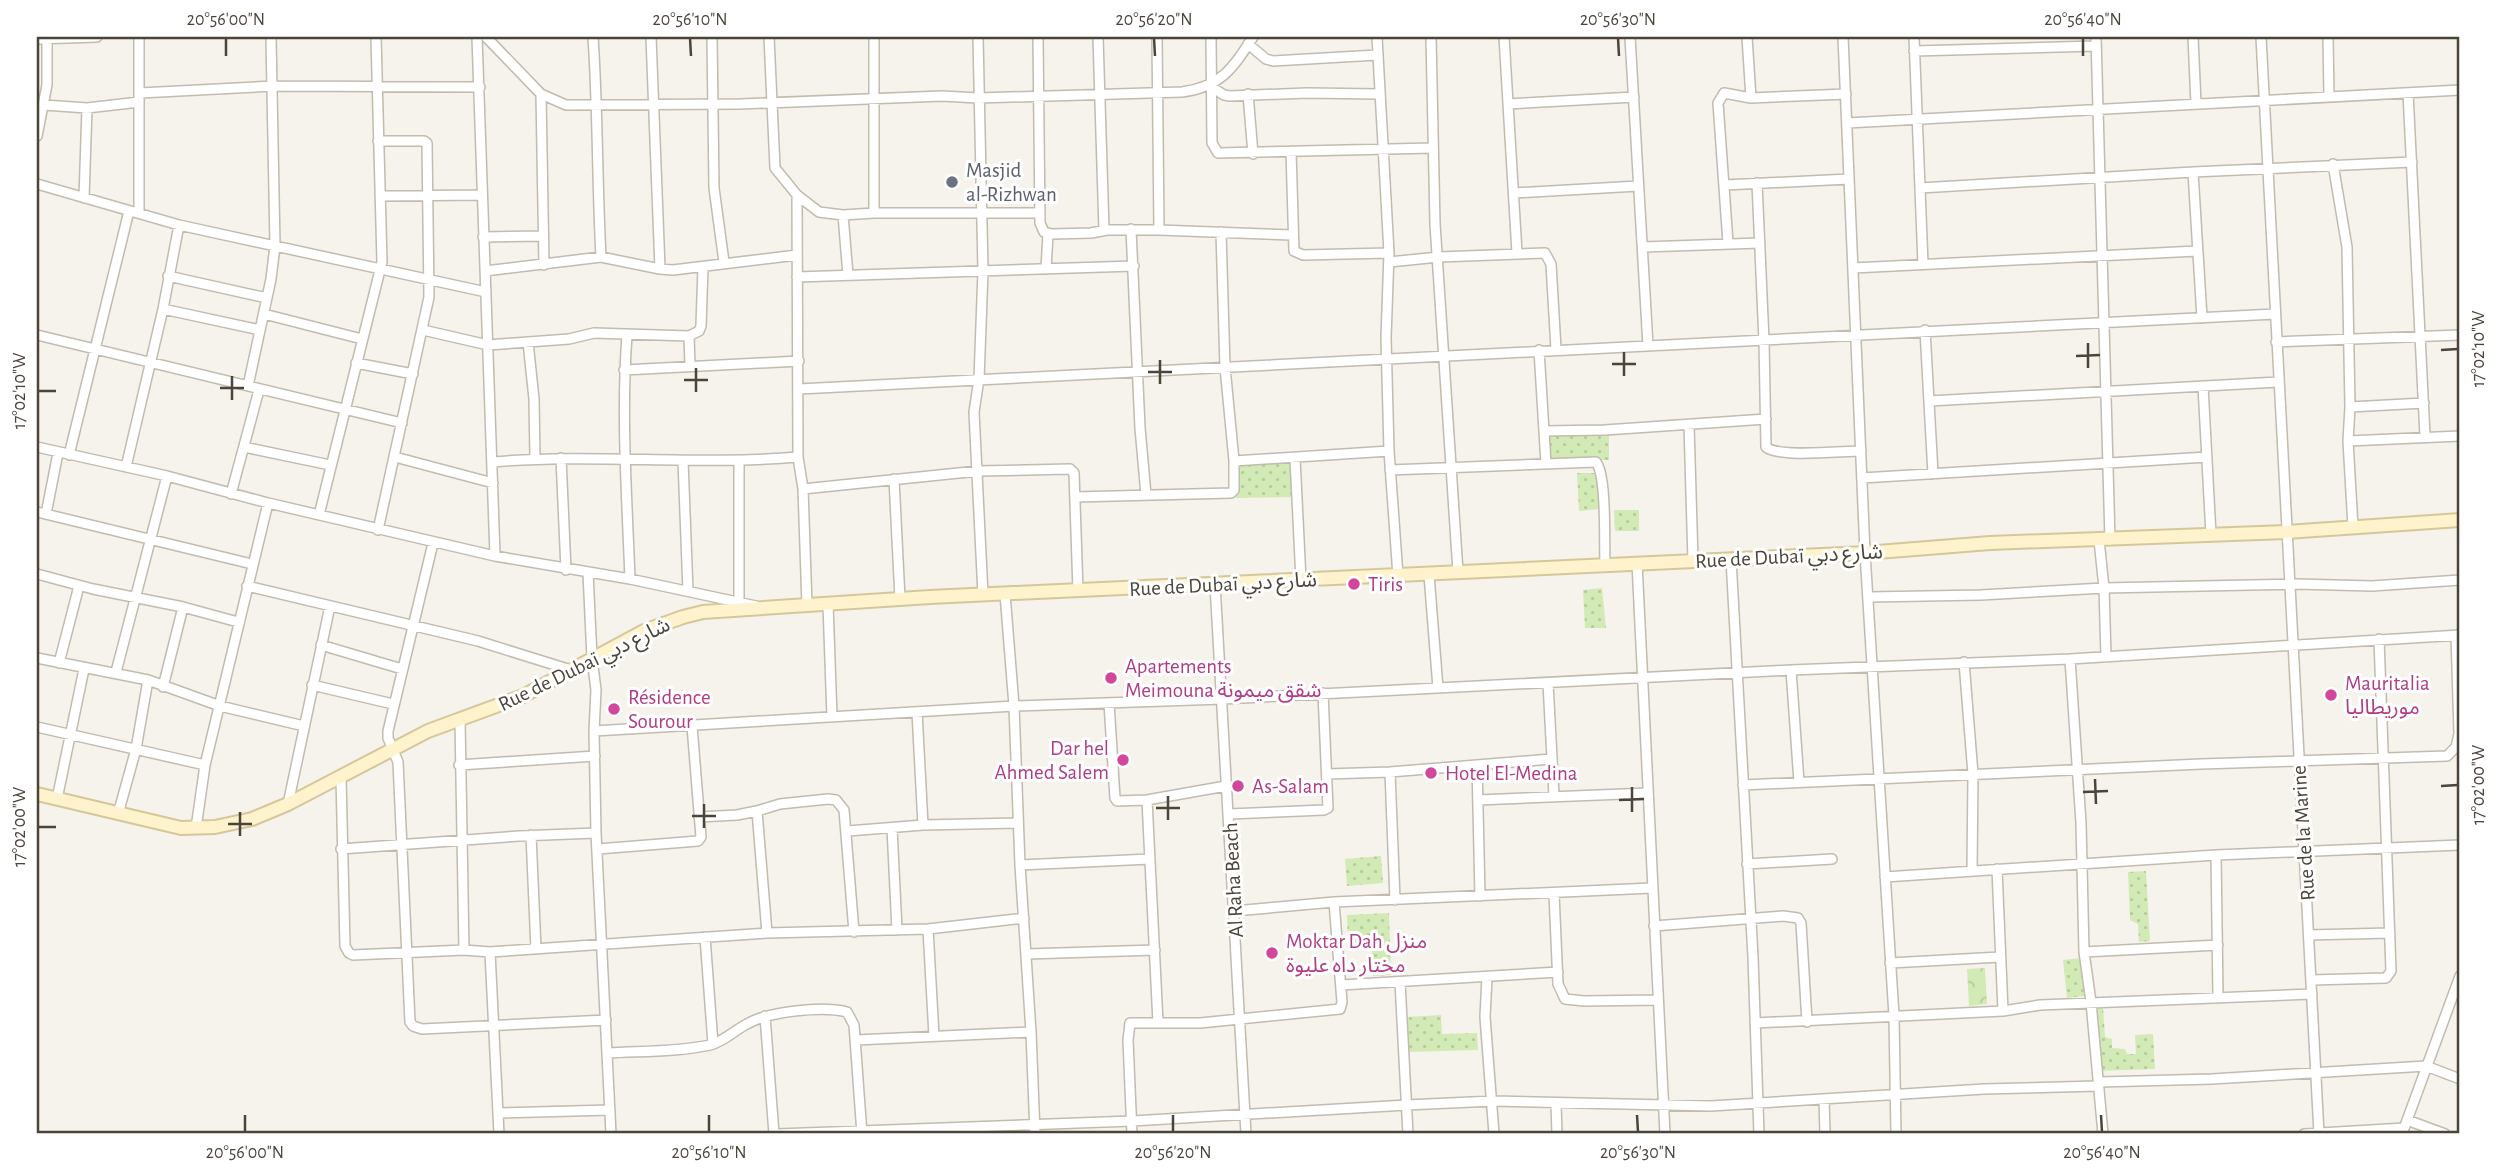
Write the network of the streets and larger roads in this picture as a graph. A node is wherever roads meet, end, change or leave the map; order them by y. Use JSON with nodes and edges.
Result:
{"nodes":[{"id":1,"x":97,"y":37,"type":"edge"},
{"id":2,"x":139,"y":37,"type":"edge"},
{"id":3,"x":271,"y":37,"type":"edge"},
{"id":4,"x":376,"y":37,"type":"edge"},
{"id":5,"x":477,"y":37,"type":"edge"},
{"id":6,"x":486,"y":37,"type":"edge"},
{"id":7,"x":593,"y":37,"type":"edge"},
{"id":8,"x":651,"y":37,"type":"edge"},
{"id":9,"x":712,"y":37,"type":"edge"},
{"id":10,"x":769,"y":37,"type":"edge"},
{"id":11,"x":874,"y":37,"type":"edge"},
{"id":12,"x":978,"y":37,"type":"edge"},
{"id":13,"x":1038,"y":37,"type":"edge"},
{"id":14,"x":1098,"y":37,"type":"edge"},
{"id":15,"x":1157,"y":37,"type":"edge"},
{"id":16,"x":1211,"y":37,"type":"edge"},
{"id":17,"x":1377,"y":37,"type":"edge"},
{"id":18,"x":1431,"y":37,"type":"edge"},
{"id":19,"x":1504,"y":37,"type":"edge"},
{"id":20,"x":1630,"y":37,"type":"edge"},
{"id":21,"x":1747,"y":37,"type":"edge"},
{"id":22,"x":1843,"y":37,"type":"edge"},
{"id":23,"x":1913,"y":37,"type":"edge"},
{"id":24,"x":2193,"y":37,"type":"edge"},
{"id":25,"x":2261,"y":37,"type":"edge"},
{"id":26,"x":2328,"y":37,"type":"edge"},
{"id":27,"x":47,"y":38,"type":"edge"},
{"id":28,"x":37,"y":39,"type":"edge"},
{"id":29,"x":1250,"y":40,"type":"edge"},
{"id":30,"x":2096,"y":41,"type":"edge"},
{"id":31,"x":2041,"y":42,"type":"edge"},
{"id":32,"x":1914,"y":51,"type":"junction"},
{"id":33,"x":1377,"y":55,"type":"junction"},
{"id":34,"x":273,"y":86,"type":"junction"},
{"id":35,"x":377,"y":86,"type":"junction"},
{"id":36,"x":1210,"y":86,"type":"junction"},
{"id":37,"x":480,"y":87,"type":"junction"},
{"id":38,"x":2460,"y":90,"type":"edge"},
{"id":39,"x":1157,"y":93,"type":"junction"},
{"id":40,"x":2408,"y":93,"type":"junction"},
{"id":41,"x":541,"y":94,"type":"junction"},
{"id":42,"x":1248,"y":94,"type":"junction"},
{"id":43,"x":1379,"y":94,"type":"junction"},
{"id":44,"x":1846,"y":94,"type":"junction"},
{"id":45,"x":1098,"y":95,"type":"junction"},
{"id":46,"x":1039,"y":96,"type":"junction"},
{"id":47,"x":978,"y":97,"type":"junction"},
{"id":48,"x":1634,"y":97,"type":"junction"},
{"id":49,"x":2329,"y":97,"type":"junction"},
{"id":50,"x":140,"y":98,"type":"junction"},
{"id":51,"x":1751,"y":98,"type":"junction"},
{"id":52,"x":874,"y":99,"type":"junction"},
{"id":53,"x":2264,"y":100,"type":"junction"},
{"id":54,"x":713,"y":103,"type":"junction"},
{"id":55,"x":772,"y":103,"type":"junction"},
{"id":56,"x":1508,"y":104,"type":"junction"},
{"id":57,"x":2196,"y":104,"type":"junction"},
{"id":58,"x":44,"y":105,"type":"junction"},
{"id":59,"x":653,"y":105,"type":"junction"},
{"id":60,"x":598,"y":106,"type":"junction"},
{"id":61,"x":87,"y":108,"type":"junction"},
{"id":62,"x":2098,"y":110,"type":"junction"},
{"id":63,"x":1917,"y":119,"type":"junction"},
{"id":64,"x":1847,"y":123,"type":"junction"},
{"id":65,"x":37,"y":133,"type":"edge"},
{"id":66,"x":378,"y":141,"type":"junction"},
{"id":67,"x":1383,"y":148,"type":"junction"},
{"id":68,"x":1433,"y":148,"type":"junction"},
{"id":69,"x":1292,"y":151,"type":"junction"},
{"id":70,"x":1253,"y":154,"type":"junction"},
{"id":71,"x":2412,"y":162,"type":"junction"},
{"id":72,"x":2333,"y":164,"type":"junction"},
{"id":73,"x":2268,"y":168,"type":"junction"},
{"id":74,"x":2193,"y":172,"type":"junction"},
{"id":75,"x":2100,"y":177,"type":"junction"},
{"id":76,"x":1849,"y":179,"type":"junction"},
{"id":77,"x":1757,"y":183,"type":"junction"},
{"id":78,"x":37,"y":184,"type":"edge"},
{"id":79,"x":1725,"y":185,"type":"junction"},
{"id":80,"x":1638,"y":186,"type":"junction"},
{"id":81,"x":1920,"y":188,"type":"junction"},
{"id":82,"x":1514,"y":193,"type":"junction"},
{"id":83,"x":482,"y":195,"type":"junction"},
{"id":84,"x":797,"y":195,"type":"junction"},
{"id":85,"x":380,"y":196,"type":"junction"},
{"id":86,"x":428,"y":196,"type":"junction"},
{"id":87,"x":85,"y":198,"type":"junction"},
{"id":88,"x":134,"y":212,"type":"junction"},
{"id":89,"x":874,"y":213,"type":"junction"},
{"id":90,"x":1040,"y":213,"type":"junction"},
{"id":91,"x":981,"y":214,"type":"junction"},
{"id":92,"x":843,"y":215,"type":"junction"},
{"id":93,"x":179,"y":225,"type":"junction"},
{"id":94,"x":1131,"y":229,"type":"junction"},
{"id":95,"x":1104,"y":230,"type":"junction"},
{"id":96,"x":1159,"y":230,"type":"junction"},
{"id":97,"x":1221,"y":232,"type":"junction"},
{"id":98,"x":1048,"y":234,"type":"junction"},
{"id":99,"x":1292,"y":235,"type":"junction"},
{"id":100,"x":543,"y":236,"type":"junction"},
{"id":101,"x":483,"y":237,"type":"junction"},
{"id":102,"x":1728,"y":243,"type":"junction"},
{"id":103,"x":1760,"y":243,"type":"junction"},
{"id":104,"x":275,"y":246,"type":"junction"},
{"id":105,"x":1643,"y":247,"type":"junction"},
{"id":106,"x":2197,"y":251,"type":"junction"},
{"id":107,"x":1517,"y":253,"type":"junction"},
{"id":108,"x":797,"y":254,"type":"junction"},
{"id":109,"x":2102,"y":256,"type":"junction"},
{"id":110,"x":601,"y":257,"type":"junction"},
{"id":111,"x":1439,"y":257,"type":"junction"},
{"id":112,"x":1389,"y":258,"type":"junction"},
{"id":113,"x":724,"y":262,"type":"junction"},
{"id":114,"x":1923,"y":264,"type":"junction"},
{"id":115,"x":544,"y":265,"type":"junction"},
{"id":116,"x":1134,"y":266,"type":"junction"},
{"id":117,"x":703,"y":267,"type":"junction"},
{"id":118,"x":1853,"y":268,"type":"junction"},
{"id":119,"x":380,"y":269,"type":"junction"},
{"id":120,"x":1046,"y":269,"type":"junction"},
{"id":121,"x":660,"y":270,"type":"junction"},
{"id":122,"x":485,"y":271,"type":"junction"},
{"id":123,"x":983,"y":271,"type":"junction"},
{"id":124,"x":848,"y":275,"type":"junction"},
{"id":125,"x":168,"y":276,"type":"junction"},
{"id":126,"x":797,"y":277,"type":"junction"},
{"id":127,"x":431,"y":281,"type":"junction"},
{"id":128,"x":486,"y":292,"type":"junction"},
{"id":129,"x":267,"y":298,"type":"junction"},
{"id":130,"x":163,"y":309,"type":"junction"},
{"id":131,"x":264,"y":314,"type":"junction"},
{"id":132,"x":2275,"y":314,"type":"junction"},
{"id":133,"x":2202,"y":318,"type":"junction"},
{"id":134,"x":2104,"y":322,"type":"junction"},
{"id":135,"x":260,"y":330,"type":"junction"},
{"id":136,"x":423,"y":330,"type":"junction"},
{"id":137,"x":1925,"y":330,"type":"junction"},
{"id":138,"x":37,"y":335,"type":"edge"},
{"id":139,"x":626,"y":335,"type":"junction"},
{"id":140,"x":1856,"y":335,"type":"junction"},
{"id":141,"x":2460,"y":335,"type":"edge"},
{"id":142,"x":689,"y":336,"type":"junction"},
{"id":143,"x":2421,"y":337,"type":"junction"},
{"id":144,"x":362,"y":339,"type":"junction"},
{"id":145,"x":2348,"y":340,"type":"junction"},
{"id":146,"x":1764,"y":341,"type":"junction"},
{"id":147,"x":528,"y":342,"type":"junction"},
{"id":148,"x":2276,"y":342,"type":"junction"},
{"id":149,"x":488,"y":345,"type":"junction"},
{"id":150,"x":1648,"y":346,"type":"junction"},
{"id":151,"x":94,"y":348,"type":"junction"},
{"id":152,"x":1556,"y":349,"type":"junction"},
{"id":153,"x":1539,"y":350,"type":"junction"},
{"id":154,"x":1387,"y":358,"type":"junction"},
{"id":155,"x":1444,"y":358,"type":"junction"},
{"id":156,"x":799,"y":361,"type":"junction"},
{"id":157,"x":149,"y":362,"type":"junction"},
{"id":158,"x":356,"y":363,"type":"junction"},
{"id":159,"x":690,"y":366,"type":"junction"},
{"id":160,"x":1225,"y":367,"type":"junction"},
{"id":161,"x":624,"y":370,"type":"junction"},
{"id":162,"x":1138,"y":370,"type":"junction"},
{"id":163,"x":413,"y":374,"type":"junction"},
{"id":164,"x":979,"y":379,"type":"junction"},
{"id":165,"x":2278,"y":382,"type":"junction"},
{"id":166,"x":248,"y":386,"type":"junction"},
{"id":167,"x":2203,"y":386,"type":"junction"},
{"id":168,"x":799,"y":389,"type":"junction"},
{"id":169,"x":259,"y":390,"type":"junction"},
{"id":170,"x":2106,"y":391,"type":"junction"},
{"id":171,"x":1929,"y":401,"type":"junction"},
{"id":172,"x":2424,"y":403,"type":"junction"},
{"id":173,"x":2350,"y":407,"type":"junction"},
{"id":174,"x":344,"y":410,"type":"junction"},
{"id":175,"x":1766,"y":419,"type":"junction"},
{"id":176,"x":402,"y":423,"type":"junction"},
{"id":177,"x":1689,"y":425,"type":"junction"},
{"id":178,"x":1544,"y":431,"type":"junction"},
{"id":179,"x":2425,"y":436,"type":"junction"},
{"id":180,"x":2460,"y":436,"type":"edge"},
{"id":181,"x":2348,"y":441,"type":"junction"},
{"id":182,"x":37,"y":447,"type":"edge"},
{"id":183,"x":244,"y":447,"type":"junction"},
{"id":184,"x":1389,"y":451,"type":"junction"},
{"id":185,"x":1861,"y":451,"type":"junction"},
{"id":186,"x":58,"y":453,"type":"junction"},
{"id":187,"x":69,"y":454,"type":"junction"},
{"id":188,"x":395,"y":457,"type":"junction"},
{"id":189,"x":798,"y":457,"type":"junction"},
{"id":190,"x":2207,"y":457,"type":"junction"},
{"id":191,"x":535,"y":458,"type":"junction"},
{"id":192,"x":561,"y":458,"type":"junction"},
{"id":193,"x":1294,"y":458,"type":"junction"},
{"id":194,"x":625,"y":460,"type":"junction"},
{"id":195,"x":683,"y":461,"type":"junction"},
{"id":196,"x":739,"y":461,"type":"junction"},
{"id":197,"x":1234,"y":461,"type":"junction"},
{"id":198,"x":493,"y":462,"type":"junction"},
{"id":199,"x":2108,"y":463,"type":"junction"},
{"id":200,"x":1546,"y":464,"type":"junction"},
{"id":201,"x":330,"y":465,"type":"junction"},
{"id":202,"x":126,"y":467,"type":"junction"},
{"id":203,"x":1452,"y":469,"type":"junction"},
{"id":204,"x":1390,"y":470,"type":"junction"},
{"id":205,"x":978,"y":471,"type":"junction"},
{"id":206,"x":1933,"y":474,"type":"junction"},
{"id":207,"x":167,"y":476,"type":"junction"},
{"id":208,"x":1862,"y":478,"type":"junction"},
{"id":209,"x":894,"y":479,"type":"junction"},
{"id":210,"x":493,"y":483,"type":"junction"},
{"id":211,"x":803,"y":489,"type":"junction"},
{"id":212,"x":231,"y":494,"type":"junction"},
{"id":213,"x":1146,"y":495,"type":"junction"},
{"id":214,"x":1075,"y":497,"type":"junction"},
{"id":215,"x":268,"y":503,"type":"junction"},
{"id":216,"x":42,"y":513,"type":"edge"},
{"id":217,"x":319,"y":515,"type":"junction"},
{"id":218,"x":2460,"y":520,"type":"edge"},
{"id":219,"x":2353,"y":527,"type":"junction"},
{"id":220,"x":378,"y":530,"type":"junction"},
{"id":221,"x":2286,"y":532,"type":"junction"},
{"id":222,"x":2211,"y":535,"type":"junction"},
{"id":223,"x":151,"y":537,"type":"junction"},
{"id":224,"x":2105,"y":540,"type":"junction"},
{"id":225,"x":433,"y":543,"type":"junction"},
{"id":226,"x":1865,"y":553,"type":"junction"},
{"id":227,"x":495,"y":556,"type":"junction"},
{"id":228,"x":1731,"y":559,"type":"junction"},
{"id":229,"x":1693,"y":561,"type":"junction"},
{"id":230,"x":1637,"y":563,"type":"junction"},
{"id":231,"x":252,"y":564,"type":"junction"},
{"id":232,"x":1605,"y":565,"type":"junction"},
{"id":233,"x":566,"y":570,"type":"junction"},
{"id":234,"x":1458,"y":572,"type":"junction"},
{"id":235,"x":588,"y":573,"type":"junction"},
{"id":236,"x":37,"y":574,"type":"edge"},
{"id":237,"x":1429,"y":575,"type":"junction"},
{"id":238,"x":1398,"y":576,"type":"junction"},
{"id":239,"x":630,"y":579,"type":"junction"},
{"id":240,"x":1301,"y":580,"type":"junction"},
{"id":241,"x":2460,"y":580,"type":"edge"},
{"id":242,"x":1215,"y":584,"type":"junction"},
{"id":243,"x":2290,"y":584,"type":"junction"},
{"id":244,"x":79,"y":586,"type":"junction"},
{"id":245,"x":247,"y":586,"type":"junction"},
{"id":246,"x":2104,"y":588,"type":"junction"},
{"id":247,"x":688,"y":591,"type":"junction"},
{"id":248,"x":1079,"y":591,"type":"junction"},
{"id":249,"x":1005,"y":594,"type":"junction"},
{"id":250,"x":983,"y":595,"type":"junction"},
{"id":251,"x":137,"y":596,"type":"junction"},
{"id":252,"x":1870,"y":597,"type":"junction"},
{"id":253,"x":900,"y":599,"type":"junction"},
{"id":254,"x":740,"y":602,"type":"junction"},
{"id":255,"x":828,"y":604,"type":"junction"},
{"id":256,"x":807,"y":605,"type":"junction"},
{"id":257,"x":330,"y":606,"type":"junction"},
{"id":258,"x":183,"y":607,"type":"junction"},
{"id":259,"x":761,"y":607,"type":"junction"},
{"id":260,"x":238,"y":622,"type":"junction"},
{"id":261,"x":414,"y":626,"type":"junction"},
{"id":262,"x":2458,"y":635,"type":"edge"},
{"id":263,"x":2379,"y":639,"type":"junction"},
{"id":264,"x":2292,"y":644,"type":"junction"},
{"id":265,"x":321,"y":645,"type":"junction"},
{"id":266,"x":2106,"y":657,"type":"junction"},
{"id":267,"x":37,"y":658,"type":"edge"},
{"id":268,"x":592,"y":658,"type":"junction"},
{"id":269,"x":2070,"y":659,"type":"junction"},
{"id":270,"x":1964,"y":662,"type":"junction"},
{"id":271,"x":59,"y":663,"type":"junction"},
{"id":272,"x":84,"y":668,"type":"junction"},
{"id":273,"x":1874,"y":668,"type":"junction"},
{"id":274,"x":402,"y":669,"type":"junction"},
{"id":275,"x":571,"y":670,"type":"junction"},
{"id":276,"x":1791,"y":670,"type":"junction"},
{"id":277,"x":116,"y":672,"type":"junction"},
{"id":278,"x":1736,"y":673,"type":"junction"},
{"id":279,"x":1642,"y":678,"type":"junction"},
{"id":280,"x":148,"y":680,"type":"junction"},
{"id":281,"x":1548,"y":683,"type":"junction"},
{"id":282,"x":312,"y":685,"type":"junction"},
{"id":283,"x":163,"y":687,"type":"junction"},
{"id":284,"x":1438,"y":688,"type":"junction"},
{"id":285,"x":1323,"y":693,"type":"junction"},
{"id":286,"x":1223,"y":699,"type":"junction"},
{"id":287,"x":1109,"y":703,"type":"junction"},
{"id":288,"x":393,"y":704,"type":"junction"},
{"id":289,"x":220,"y":706,"type":"junction"},
{"id":290,"x":1014,"y":706,"type":"junction"},
{"id":291,"x":917,"y":712,"type":"junction"},
{"id":292,"x":832,"y":718,"type":"junction"},
{"id":293,"x":460,"y":720,"type":"junction"},
{"id":294,"x":2460,"y":720,"type":"edge"},
{"id":295,"x":304,"y":726,"type":"junction"},
{"id":296,"x":692,"y":726,"type":"junction"},
{"id":297,"x":37,"y":727,"type":"edge"},
{"id":298,"x":594,"y":731,"type":"junction"},
{"id":299,"x":72,"y":733,"type":"junction"},
{"id":300,"x":135,"y":749,"type":"junction"},
{"id":301,"x":393,"y":749,"type":"junction"},
{"id":302,"x":595,"y":756,"type":"junction"},
{"id":303,"x":1551,"y":759,"type":"junction"},
{"id":304,"x":2382,"y":759,"type":"junction"},
{"id":305,"x":2298,"y":760,"type":"junction"},
{"id":306,"x":205,"y":765,"type":"junction"},
{"id":307,"x":459,"y":765,"type":"junction"},
{"id":308,"x":1477,"y":765,"type":"junction"},
{"id":309,"x":2077,"y":769,"type":"junction"},
{"id":310,"x":1390,"y":772,"type":"junction"},
{"id":311,"x":1327,"y":774,"type":"junction"},
{"id":312,"x":1973,"y":774,"type":"junction"},
{"id":313,"x":341,"y":778,"type":"junction"},
{"id":314,"x":1880,"y":779,"type":"junction"},
{"id":315,"x":1799,"y":782,"type":"junction"},
{"id":316,"x":1743,"y":785,"type":"junction"},
{"id":317,"x":1226,"y":786,"type":"junction"},
{"id":318,"x":1648,"y":793,"type":"junction"},
{"id":319,"x":37,"y":794,"type":"edge"},
{"id":320,"x":1553,"y":796,"type":"junction"},
{"id":321,"x":57,"y":799,"type":"junction"},
{"id":322,"x":1147,"y":800,"type":"junction"},
{"id":323,"x":1478,"y":800,"type":"junction"},
{"id":324,"x":288,"y":804,"type":"junction"},
{"id":325,"x":758,"y":811,"type":"junction"},
{"id":326,"x":118,"y":814,"type":"junction"},
{"id":327,"x":1229,"y":814,"type":"junction"},
{"id":328,"x":699,"y":817,"type":"junction"},
{"id":329,"x":1018,"y":823,"type":"junction"},
{"id":330,"x":923,"y":825,"type":"junction"},
{"id":331,"x":196,"y":828,"type":"junction"},
{"id":332,"x":892,"y":828,"type":"junction"},
{"id":333,"x":848,"y":831,"type":"junction"},
{"id":334,"x":596,"y":833,"type":"junction"},
{"id":335,"x":531,"y":835,"type":"junction"},
{"id":336,"x":461,"y":840,"type":"junction"},
{"id":337,"x":2460,"y":845,"type":"edge"},
{"id":338,"x":401,"y":846,"type":"junction"},
{"id":339,"x":341,"y":849,"type":"junction"},
{"id":340,"x":598,"y":849,"type":"junction"},
{"id":341,"x":2387,"y":849,"type":"junction"},
{"id":342,"x":2305,"y":850,"type":"junction"},
{"id":343,"x":2216,"y":855,"type":"junction"},
{"id":344,"x":1150,"y":859,"type":"junction"},
{"id":345,"x":1832,"y":859,"type":"dead end"},
{"id":346,"x":1020,"y":864,"type":"junction"},
{"id":347,"x":1747,"y":864,"type":"junction"},
{"id":348,"x":2082,"y":865,"type":"junction"},
{"id":349,"x":1997,"y":869,"type":"junction"},
{"id":350,"x":1972,"y":870,"type":"junction"},
{"id":351,"x":1885,"y":877,"type":"junction"},
{"id":352,"x":1652,"y":888,"type":"junction"},
{"id":353,"x":1554,"y":894,"type":"junction"},
{"id":354,"x":1480,"y":896,"type":"junction"},
{"id":355,"x":1395,"y":900,"type":"junction"},
{"id":356,"x":1334,"y":902,"type":"junction"},
{"id":357,"x":1235,"y":911,"type":"junction"},
{"id":358,"x":1024,"y":918,"type":"junction"},
{"id":359,"x":1751,"y":920,"type":"junction"},
{"id":360,"x":1654,"y":926,"type":"junction"},
{"id":361,"x":928,"y":929,"type":"junction"},
{"id":362,"x":897,"y":930,"type":"junction"},
{"id":363,"x":853,"y":932,"type":"junction"},
{"id":364,"x":767,"y":933,"type":"junction"},
{"id":365,"x":2390,"y":933,"type":"junction"},
{"id":366,"x":2309,"y":935,"type":"junction"},
{"id":367,"x":705,"y":937,"type":"junction"},
{"id":368,"x":603,"y":944,"type":"junction"},
{"id":369,"x":2218,"y":945,"type":"junction"},
{"id":370,"x":536,"y":949,"type":"junction"},
{"id":371,"x":464,"y":950,"type":"junction"},
{"id":372,"x":1155,"y":950,"type":"junction"},
{"id":373,"x":407,"y":951,"type":"junction"},
{"id":374,"x":490,"y":952,"type":"junction"},
{"id":375,"x":2084,"y":952,"type":"junction"},
{"id":376,"x":1027,"y":954,"type":"junction"},
{"id":377,"x":2000,"y":957,"type":"junction"},
{"id":378,"x":1890,"y":963,"type":"junction"},
{"id":379,"x":1558,"y":972,"type":"junction"},
{"id":380,"x":2460,"y":976,"type":"edge"},
{"id":381,"x":1487,"y":977,"type":"junction"},
{"id":382,"x":2311,"y":980,"type":"junction"},
{"id":383,"x":1400,"y":982,"type":"junction"},
{"id":384,"x":1341,"y":985,"type":"junction"},
{"id":385,"x":2312,"y":994,"type":"junction"},
{"id":386,"x":2218,"y":996,"type":"junction"},
{"id":387,"x":1658,"y":1000,"type":"junction"},
{"id":388,"x":2091,"y":1002,"type":"junction"},
{"id":389,"x":2003,"y":1011,"type":"junction"},
{"id":390,"x":765,"y":1016,"type":"junction"},
{"id":391,"x":1894,"y":1016,"type":"junction"},
{"id":392,"x":1241,"y":1019,"type":"junction"},
{"id":393,"x":606,"y":1020,"type":"junction"},
{"id":394,"x":1807,"y":1022,"type":"junction"},
{"id":395,"x":1158,"y":1023,"type":"junction"},
{"id":396,"x":1755,"y":1023,"type":"junction"},
{"id":397,"x":492,"y":1027,"type":"junction"},
{"id":398,"x":1031,"y":1032,"type":"junction"},
{"id":399,"x":934,"y":1036,"type":"junction"},
{"id":400,"x":856,"y":1040,"type":"junction"},
{"id":401,"x":713,"y":1044,"type":"junction"},
{"id":402,"x":608,"y":1053,"type":"junction"},
{"id":403,"x":2426,"y":1066,"type":"junction"},
{"id":404,"x":2316,"y":1073,"type":"junction"},
{"id":405,"x":2460,"y":1079,"type":"edge"},
{"id":406,"x":2099,"y":1082,"type":"junction"},
{"id":407,"x":1896,"y":1094,"type":"junction"},
{"id":408,"x":1824,"y":1098,"type":"junction"},
{"id":409,"x":1493,"y":1101,"type":"junction"},
{"id":410,"x":1556,"y":1103,"type":"junction"},
{"id":411,"x":1757,"y":1103,"type":"junction"},
{"id":412,"x":1407,"y":1105,"type":"junction"},
{"id":413,"x":1663,"y":1105,"type":"junction"},
{"id":414,"x":610,"y":1110,"type":"junction"},
{"id":415,"x":1245,"y":1113,"type":"junction"},
{"id":416,"x":498,"y":1114,"type":"junction"},
{"id":417,"x":1132,"y":1121,"type":"junction"},
{"id":418,"x":2404,"y":1127,"type":"edge"},
{"id":419,"x":1035,"y":1130,"type":"edge"},
{"id":420,"x":862,"y":1132,"type":"edge"},
{"id":421,"x":499,"y":1134,"type":"edge"},
{"id":422,"x":611,"y":1134,"type":"edge"},
{"id":423,"x":776,"y":1134,"type":"edge"},
{"id":424,"x":1132,"y":1134,"type":"edge"},
{"id":425,"x":1246,"y":1134,"type":"edge"},
{"id":426,"x":1408,"y":1134,"type":"edge"},
{"id":427,"x":1494,"y":1134,"type":"edge"},
{"id":428,"x":1557,"y":1134,"type":"edge"},
{"id":429,"x":1665,"y":1134,"type":"edge"},
{"id":430,"x":1759,"y":1134,"type":"edge"},
{"id":431,"x":1825,"y":1134,"type":"edge"},
{"id":432,"x":1896,"y":1134,"type":"edge"},
{"id":433,"x":2103,"y":1134,"type":"edge"},
{"id":434,"x":2304,"y":1134,"type":"edge"},
{"id":435,"x":2319,"y":1134,"type":"edge"},
{"id":436,"x":2445,"y":1134,"type":"edge"}],
"edges":[{"from":1,"to":27,"type":"street"},
{"from":2,"to":50,"type":"street"},
{"from":3,"to":34,"type":"street"},
{"from":4,"to":35,"type":"street"},
{"from":5,"to":37,"type":"street"},
{"from":6,"to":41,"type":"street"},
{"from":7,"to":60,"type":"street"},
{"from":8,"to":59,"type":"street"},
{"from":9,"to":54,"type":"street"},
{"from":10,"to":55,"type":"street"},
{"from":11,"to":52,"type":"street"},
{"from":12,"to":47,"type":"street"},
{"from":13,"to":46,"type":"street"},
{"from":14,"to":45,"type":"street"},
{"from":15,"to":39,"type":"street"},
{"from":16,"to":36,"type":"street"},
{"from":17,"to":33,"type":"street"},
{"from":18,"to":68,"type":"street"},
{"from":19,"to":56,"type":"street"},
{"from":20,"to":48,"type":"street"},
{"from":21,"to":51,"type":"street"},
{"from":22,"to":44,"type":"street"},
{"from":23,"to":32,"type":"street"},
{"from":24,"to":57,"type":"street"},
{"from":25,"to":53,"type":"street","name":"Rue de la Marine"},
{"from":26,"to":49,"type":"street"},
{"from":27,"to":28,"type":"street"},
{"from":27,"to":58,"type":"street"},
{"from":29,"to":33,"type":"street"},
{"from":29,"to":36,"type":"street"},
{"from":30,"to":31,"type":"street"},
{"from":30,"to":62,"type":"street"},
{"from":31,"to":32,"type":"street"},
{"from":32,"to":63,"type":"street"},
{"from":33,"to":43,"type":"street"},
{"from":34,"to":35,"type":"street"},
{"from":34,"to":50,"type":"street"},
{"from":34,"to":104,"type":"street"},
{"from":35,"to":37,"type":"street"},
{"from":35,"to":66,"type":"street"},
{"from":36,"to":39,"type":"street"},
{"from":36,"to":42,"type":"street"},
{"from":36,"to":70,"type":"street"},
{"from":37,"to":83,"type":"street"},
{"from":38,"to":40,"type":"street"},
{"from":39,"to":45,"type":"street"},
{"from":39,"to":96,"type":"street"},
{"from":40,"to":49,"type":"street"},
{"from":40,"to":71,"type":"street"},
{"from":41,"to":60,"type":"street"},
{"from":41,"to":100,"type":"street"},
{"from":42,"to":43,"type":"street"},
{"from":42,"to":70,"type":"street"},
{"from":43,"to":67,"type":"street"},
{"from":44,"to":51,"type":"street"},
{"from":44,"to":64,"type":"street"},
{"from":45,"to":46,"type":"street"},
{"from":45,"to":95,"type":"street"},
{"from":46,"to":47,"type":"street"},
{"from":46,"to":90,"type":"street"},
{"from":47,"to":52,"type":"street"},
{"from":47,"to":91,"type":"street"},
{"from":48,"to":56,"type":"street"},
{"from":48,"to":80,"type":"street"},
{"from":49,"to":53,"type":"street"},
{"from":50,"to":61,"type":"street"},
{"from":50,"to":88,"type":"street"},
{"from":51,"to":79,"type":"street"},
{"from":52,"to":55,"type":"street"},
{"from":52,"to":89,"type":"street"},
{"from":53,"to":57,"type":"street"},
{"from":53,"to":73,"type":"street","name":"Rue de la Marine"},
{"from":54,"to":55,"type":"street"},
{"from":54,"to":59,"type":"street"},
{"from":54,"to":113,"type":"street"},
{"from":55,"to":84,"type":"street"},
{"from":56,"to":82,"type":"street"},
{"from":57,"to":62,"type":"street"},
{"from":58,"to":61,"type":"street"},
{"from":58,"to":65,"type":"street"},
{"from":59,"to":60,"type":"street"},
{"from":59,"to":121,"type":"street"},
{"from":60,"to":110,"type":"street"},
{"from":61,"to":87,"type":"street"},
{"from":62,"to":63,"type":"street"},
{"from":62,"to":75,"type":"street"},
{"from":63,"to":64,"type":"street"},
{"from":63,"to":81,"type":"street"},
{"from":64,"to":76,"type":"street"},
{"from":66,"to":85,"type":"street"},
{"from":66,"to":86,"type":"street"},
{"from":67,"to":68,"type":"street"},
{"from":67,"to":69,"type":"street"},
{"from":67,"to":112,"type":"street"},
{"from":68,"to":111,"type":"street"},
{"from":69,"to":70,"type":"street"},
{"from":69,"to":99,"type":"street"},
{"from":71,"to":72,"type":"street"},
{"from":71,"to":143,"type":"street"},
{"from":72,"to":73,"type":"street"},
{"from":72,"to":145,"type":"street"},
{"from":73,"to":74,"type":"street"},
{"from":73,"to":132,"type":"street","name":"Rue de la Marine"},
{"from":74,"to":75,"type":"street"},
{"from":74,"to":106,"type":"street"},
{"from":75,"to":81,"type":"street"},
{"from":75,"to":109,"type":"street"},
{"from":76,"to":77,"type":"street"},
{"from":76,"to":118,"type":"street"},
{"from":77,"to":79,"type":"street"},
{"from":77,"to":103,"type":"street"},
{"from":78,"to":87,"type":"street"},
{"from":79,"to":102,"type":"street"},
{"from":80,"to":82,"type":"street"},
{"from":80,"to":105,"type":"street"},
{"from":81,"to":114,"type":"street"},
{"from":82,"to":107,"type":"street"},
{"from":83,"to":86,"type":"street"},
{"from":83,"to":101,"type":"street"},
{"from":84,"to":92,"type":"street"},
{"from":84,"to":108,"type":"street"},
{"from":85,"to":86,"type":"street"},
{"from":85,"to":119,"type":"street"},
{"from":86,"to":127,"type":"street"},
{"from":87,"to":88,"type":"street"},
{"from":88,"to":93,"type":"street"},
{"from":88,"to":151,"type":"street"},
{"from":89,"to":91,"type":"street"},
{"from":89,"to":92,"type":"street"},
{"from":90,"to":91,"type":"street"},
{"from":90,"to":98,"type":"street"},
{"from":91,"to":123,"type":"street"},
{"from":92,"to":124,"type":"street"},
{"from":93,"to":104,"type":"street"},
{"from":93,"to":125,"type":"street"},
{"from":94,"to":95,"type":"street"},
{"from":94,"to":96,"type":"street"},
{"from":94,"to":116,"type":"street"},
{"from":95,"to":98,"type":"street"},
{"from":96,"to":97,"type":"street"},
{"from":97,"to":99,"type":"street"},
{"from":97,"to":160,"type":"street"},
{"from":98,"to":120,"type":"street"},
{"from":99,"to":112,"type":"street"},
{"from":100,"to":101,"type":"street"},
{"from":100,"to":115,"type":"street"},
{"from":101,"to":122,"type":"street"},
{"from":102,"to":103,"type":"street"},
{"from":102,"to":105,"type":"street"},
{"from":103,"to":146,"type":"street"},
{"from":104,"to":119,"type":"street"},
{"from":104,"to":129,"type":"street"},
{"from":105,"to":150,"type":"street"},
{"from":106,"to":109,"type":"street"},
{"from":106,"to":133,"type":"street"},
{"from":107,"to":111,"type":"street"},
{"from":107,"to":152,"type":"street"},
{"from":108,"to":113,"type":"street"},
{"from":108,"to":126,"type":"street"},
{"from":109,"to":114,"type":"street"},
{"from":109,"to":134,"type":"street"},
{"from":110,"to":115,"type":"street"},
{"from":110,"to":121,"type":"street"},
{"from":111,"to":112,"type":"street"},
{"from":111,"to":155,"type":"street"},
{"from":112,"to":154,"type":"street"},
{"from":113,"to":117,"type":"street"},
{"from":114,"to":118,"type":"street"},
{"from":115,"to":122,"type":"street"},
{"from":116,"to":120,"type":"street"},
{"from":116,"to":162,"type":"street"},
{"from":117,"to":121,"type":"street"},
{"from":117,"to":142,"type":"street"},
{"from":118,"to":140,"type":"street"},
{"from":119,"to":127,"type":"street"},
{"from":119,"to":144,"type":"street"},
{"from":120,"to":123,"type":"street"},
{"from":122,"to":128,"type":"street"},
{"from":123,"to":124,"type":"street"},
{"from":123,"to":164,"type":"street"},
{"from":124,"to":126,"type":"street"},
{"from":125,"to":129,"type":"street"},
{"from":125,"to":130,"type":"street"},
{"from":126,"to":156,"type":"street"},
{"from":127,"to":128,"type":"street"},
{"from":127,"to":136,"type":"street"},
{"from":128,"to":149,"type":"street"},
{"from":129,"to":131,"type":"street"},
{"from":130,"to":135,"type":"street"},
{"from":130,"to":157,"type":"street"},
{"from":131,"to":135,"type":"street"},
{"from":131,"to":144,"type":"street"},
{"from":132,"to":133,"type":"street"},
{"from":132,"to":148,"type":"street","name":"Rue de la Marine"},
{"from":133,"to":134,"type":"street"},
{"from":134,"to":137,"type":"street"},
{"from":134,"to":170,"type":"street"},
{"from":135,"to":166,"type":"street"},
{"from":136,"to":149,"type":"street"},
{"from":136,"to":163,"type":"street"},
{"from":137,"to":140,"type":"street"},
{"from":137,"to":171,"type":"street"},
{"from":138,"to":151,"type":"street"},
{"from":139,"to":142,"type":"street"},
{"from":139,"to":147,"type":"street"},
{"from":139,"to":161,"type":"street"},
{"from":140,"to":146,"type":"street"},
{"from":140,"to":185,"type":"street"},
{"from":141,"to":143,"type":"street"},
{"from":142,"to":159,"type":"street"},
{"from":143,"to":145,"type":"street"},
{"from":143,"to":172,"type":"street"},
{"from":144,"to":158,"type":"street"},
{"from":145,"to":148,"type":"street"},
{"from":145,"to":173,"type":"street"},
{"from":146,"to":150,"type":"street"},
{"from":146,"to":175,"type":"street"},
{"from":147,"to":149,"type":"street"},
{"from":147,"to":191,"type":"street"},
{"from":148,"to":165,"type":"street","name":"Rue de la Marine"},
{"from":149,"to":198,"type":"street"},
{"from":150,"to":152,"type":"street"},
{"from":151,"to":157,"type":"street"},
{"from":151,"to":187,"type":"street"},
{"from":152,"to":153,"type":"street"},
{"from":153,"to":155,"type":"street"},
{"from":153,"to":178,"type":"street"},
{"from":154,"to":155,"type":"street"},
{"from":154,"to":160,"type":"street"},
{"from":154,"to":184,"type":"street"},
{"from":155,"to":203,"type":"street"},
{"from":156,"to":159,"type":"street"},
{"from":156,"to":168,"type":"street"},
{"from":157,"to":166,"type":"street"},
{"from":157,"to":202,"type":"street"},
{"from":158,"to":163,"type":"street"},
{"from":158,"to":174,"type":"street"},
{"from":159,"to":161,"type":"street"},
{"from":160,"to":162,"type":"street"},
{"from":160,"to":197,"type":"street"},
{"from":161,"to":194,"type":"street"},
{"from":162,"to":164,"type":"street"},
{"from":162,"to":213,"type":"street"},
{"from":163,"to":176,"type":"street"},
{"from":164,"to":168,"type":"street"},
{"from":164,"to":205,"type":"street"},
{"from":165,"to":167,"type":"street"},
{"from":165,"to":221,"type":"street","name":"Rue de la Marine"},
{"from":166,"to":169,"type":"street"},
{"from":167,"to":170,"type":"street"},
{"from":167,"to":190,"type":"street"},
{"from":168,"to":189,"type":"street"},
{"from":169,"to":174,"type":"street"},
{"from":169,"to":183,"type":"street"},
{"from":170,"to":171,"type":"street"},
{"from":170,"to":199,"type":"street"},
{"from":171,"to":206,"type":"street"},
{"from":172,"to":173,"type":"street"},
{"from":172,"to":179,"type":"street"},
{"from":173,"to":181,"type":"street"},
{"from":174,"to":176,"type":"street"},
{"from":174,"to":201,"type":"street"},
{"from":175,"to":177,"type":"street"},
{"from":175,"to":185,"type":"street"},
{"from":176,"to":188,"type":"street"},
{"from":177,"to":178,"type":"street"},
{"from":177,"to":229,"type":"street"},
{"from":178,"to":200,"type":"street"},
{"from":179,"to":180,"type":"street"},
{"from":179,"to":181,"type":"street"},
{"from":181,"to":219,"type":"street"},
{"from":182,"to":186,"type":"street"},
{"from":183,"to":201,"type":"street"},
{"from":183,"to":212,"type":"street"},
{"from":184,"to":193,"type":"street"},
{"from":184,"to":204,"type":"street"},
{"from":185,"to":208,"type":"street"},
{"from":186,"to":187,"type":"street"},
{"from":186,"to":216,"type":"street"},
{"from":187,"to":202,"type":"street"},
{"from":188,"to":210,"type":"street"},
{"from":188,"to":220,"type":"street"},
{"from":189,"to":196,"type":"street"},
{"from":189,"to":211,"type":"street"},
{"from":190,"to":199,"type":"street"},
{"from":190,"to":222,"type":"street"},
{"from":191,"to":192,"type":"street"},
{"from":191,"to":198,"type":"street"},
{"from":192,"to":194,"type":"street"},
{"from":192,"to":233,"type":"street"},
{"from":193,"to":197,"type":"street"},
{"from":193,"to":240,"type":"street"},
{"from":194,"to":195,"type":"street"},
{"from":194,"to":239,"type":"street"},
{"from":195,"to":196,"type":"street"},
{"from":195,"to":247,"type":"street"},
{"from":196,"to":254,"type":"street"},
{"from":197,"to":213,"type":"street"},
{"from":198,"to":210,"type":"street"},
{"from":199,"to":206,"type":"street"},
{"from":199,"to":224,"type":"street"},
{"from":200,"to":203,"type":"street"},
{"from":200,"to":232,"type":"street"},
{"from":201,"to":217,"type":"street"},
{"from":202,"to":207,"type":"street"},
{"from":203,"to":204,"type":"street"},
{"from":203,"to":234,"type":"street"},
{"from":204,"to":238,"type":"street"},
{"from":205,"to":209,"type":"street"},
{"from":205,"to":214,"type":"street"},
{"from":205,"to":250,"type":"street"},
{"from":206,"to":208,"type":"street"},
{"from":207,"to":212,"type":"street"},
{"from":207,"to":223,"type":"street"},
{"from":208,"to":226,"type":"street"},
{"from":209,"to":211,"type":"street"},
{"from":209,"to":253,"type":"street"},
{"from":210,"to":227,"type":"street"},
{"from":211,"to":256,"type":"street"},
{"from":212,"to":215,"type":"street"},
{"from":213,"to":214,"type":"street"},
{"from":214,"to":248,"type":"street"},
{"from":215,"to":217,"type":"street"},
{"from":215,"to":231,"type":"street"},
{"from":216,"to":223,"type":"street"},
{"from":217,"to":220,"type":"street"},
{"from":218,"to":219,"type":"street","name":"Rue de Dubaï شارع دبي"},
{"from":219,"to":221,"type":"street","name":"Rue de Dubaï شارع دبي"},
{"from":220,"to":225,"type":"street"},
{"from":221,"to":222,"type":"street","name":"Rue de Dubaï شارع دبي"},
{"from":221,"to":243,"type":"street","name":"Rue de la Marine"},
{"from":222,"to":224,"type":"street","name":"Rue de Dubaï شارع دبي"},
{"from":223,"to":231,"type":"street"},
{"from":223,"to":251,"type":"street"},
{"from":224,"to":226,"type":"street","name":"Rue de Dubaï شارع دبي"},
{"from":224,"to":246,"type":"street"},
{"from":225,"to":227,"type":"street"},
{"from":225,"to":261,"type":"street"},
{"from":226,"to":228,"type":"street","name":"Rue de Dubaï شارع دبي"},
{"from":226,"to":252,"type":"street"},
{"from":227,"to":233,"type":"street"},
{"from":228,"to":229,"type":"street","name":"Rue de Dubaï شارع دبي"},
{"from":228,"to":278,"type":"street"},
{"from":229,"to":230,"type":"street","name":"Rue de Dubaï شارع دبي"},
{"from":230,"to":232,"type":"street","name":"Rue de Dubaï شارع دبي"},
{"from":230,"to":279,"type":"street"},
{"from":231,"to":245,"type":"street"},
{"from":232,"to":234,"type":"street","name":"Rue de Dubaï شارع دبي"},
{"from":233,"to":235,"type":"street"},
{"from":234,"to":237,"type":"street","name":"Rue de Dubaï شارع دبي"},
{"from":235,"to":239,"type":"street"},
{"from":235,"to":268,"type":"street"},
{"from":236,"to":244,"type":"street"},
{"from":237,"to":238,"type":"street","name":"Rue de Dubaï شارع دبي"},
{"from":237,"to":284,"type":"street"},
{"from":238,"to":240,"type":"street","name":"Rue de Dubaï شارع دبي"},
{"from":239,"to":247,"type":"street"},
{"from":240,"to":242,"type":"street","name":"Rue de Dubaï شارع دبي"},
{"from":241,"to":243,"type":"street"},
{"from":242,"to":248,"type":"street","name":"Rue de Dubaï شارع دبي"},
{"from":242,"to":286,"type":"street","name":"Al Raha Beach"},
{"from":243,"to":246,"type":"street"},
{"from":243,"to":264,"type":"street","name":"Rue de la Marine"},
{"from":244,"to":251,"type":"street"},
{"from":244,"to":271,"type":"street"},
{"from":245,"to":257,"type":"street"},
{"from":245,"to":260,"type":"street"},
{"from":246,"to":252,"type":"street"},
{"from":246,"to":266,"type":"street"},
{"from":247,"to":254,"type":"street"},
{"from":248,"to":249,"type":"street","name":"Rue de Dubaï شارع دبي"},
{"from":249,"to":250,"type":"street","name":"Rue de Dubaï شارع دبي"},
{"from":249,"to":290,"type":"street"},
{"from":250,"to":253,"type":"street","name":"Rue de Dubaï شارع دبي"},
{"from":251,"to":258,"type":"street"},
{"from":251,"to":277,"type":"street"},
{"from":252,"to":273,"type":"street"},
{"from":253,"to":255,"type":"street","name":"Rue de Dubaï شارع دبي"},
{"from":254,"to":259,"type":"street"},
{"from":255,"to":256,"type":"street","name":"Rue de Dubaï شارع دبي"},
{"from":255,"to":292,"type":"street"},
{"from":256,"to":259,"type":"street","name":"Rue de Dubaï شارع دبي"},
{"from":257,"to":261,"type":"street"},
{"from":257,"to":265,"type":"street"},
{"from":258,"to":260,"type":"street"},
{"from":258,"to":283,"type":"street"},
{"from":259,"to":268,"type":"street","name":"Rue de Dubaï شارع دبي"},
{"from":260,"to":289,"type":"street"},
{"from":261,"to":274,"type":"street"},
{"from":261,"to":275,"type":"street"},
{"from":262,"to":263,"type":"street"},
{"from":262,"to":294,"type":"street"},
{"from":263,"to":264,"type":"street"},
{"from":263,"to":304,"type":"street"},
{"from":264,"to":266,"type":"street"},
{"from":264,"to":305,"type":"street","name":"Rue de la Marine"},
{"from":265,"to":274,"type":"street"},
{"from":265,"to":282,"type":"street"},
{"from":266,"to":269,"type":"street"},
{"from":267,"to":271,"type":"street"},
{"from":268,"to":275,"type":"street","name":"Rue de Dubaï شارع دبي"},
{"from":268,"to":298,"type":"street"},
{"from":269,"to":270,"type":"street"},
{"from":269,"to":309,"type":"street"},
{"from":270,"to":273,"type":"street"},
{"from":270,"to":312,"type":"street"},
{"from":271,"to":272,"type":"street"},
{"from":272,"to":277,"type":"street"},
{"from":272,"to":299,"type":"street"},
{"from":273,"to":276,"type":"street"},
{"from":273,"to":314,"type":"street"},
{"from":274,"to":288,"type":"street"},
{"from":275,"to":293,"type":"street","name":"Rue de Dubaï شارع دبي"},
{"from":276,"to":278,"type":"street"},
{"from":276,"to":315,"type":"street"},
{"from":277,"to":280,"type":"street"},
{"from":278,"to":279,"type":"street"},
{"from":278,"to":316,"type":"street"},
{"from":279,"to":281,"type":"street"},
{"from":279,"to":318,"type":"street"},
{"from":280,"to":283,"type":"street"},
{"from":280,"to":300,"type":"street"},
{"from":281,"to":284,"type":"street"},
{"from":281,"to":303,"type":"street"},
{"from":282,"to":288,"type":"street"},
{"from":282,"to":295,"type":"street"},
{"from":283,"to":289,"type":"street"},
{"from":284,"to":285,"type":"street"},
{"from":285,"to":286,"type":"street"},
{"from":285,"to":311,"type":"street"},
{"from":286,"to":287,"type":"street"},
{"from":286,"to":317,"type":"street","name":"Al Raha Beach"},
{"from":287,"to":290,"type":"street"},
{"from":287,"to":322,"type":"street"},
{"from":288,"to":301,"type":"street"},
{"from":289,"to":295,"type":"street"},
{"from":289,"to":306,"type":"street"},
{"from":290,"to":291,"type":"street"},
{"from":290,"to":329,"type":"street"},
{"from":291,"to":292,"type":"street"},
{"from":291,"to":330,"type":"street"},
{"from":292,"to":296,"type":"street"},
{"from":293,"to":301,"type":"street","name":"Rue de Dubaï شارع دبي"},
{"from":293,"to":307,"type":"street"},
{"from":294,"to":304,"type":"street"},
{"from":295,"to":324,"type":"street"},
{"from":296,"to":298,"type":"street"},
{"from":296,"to":328,"type":"street"},
{"from":297,"to":299,"type":"street"},
{"from":298,"to":302,"type":"street"},
{"from":299,"to":300,"type":"street"},
{"from":299,"to":321,"type":"street"},
{"from":300,"to":306,"type":"street"},
{"from":300,"to":326,"type":"street"},
{"from":301,"to":313,"type":"street","name":"Rue de Dubaï شارع دبي"},
{"from":301,"to":338,"type":"street"},
{"from":302,"to":307,"type":"street"},
{"from":302,"to":334,"type":"street"},
{"from":303,"to":308,"type":"street"},
{"from":303,"to":320,"type":"street"},
{"from":304,"to":305,"type":"street"},
{"from":304,"to":341,"type":"street"},
{"from":305,"to":309,"type":"street"},
{"from":305,"to":342,"type":"street","name":"Rue de la Marine"},
{"from":306,"to":331,"type":"street"},
{"from":307,"to":336,"type":"street"},
{"from":308,"to":310,"type":"street"},
{"from":308,"to":323,"type":"street"},
{"from":309,"to":312,"type":"street"},
{"from":309,"to":348,"type":"street"},
{"from":310,"to":311,"type":"street"},
{"from":310,"to":355,"type":"street"},
{"from":311,"to":327,"type":"street"},
{"from":312,"to":314,"type":"street"},
{"from":312,"to":350,"type":"street"},
{"from":313,"to":324,"type":"street","name":"Rue de Dubaï شارع دبي"},
{"from":313,"to":339,"type":"street"},
{"from":314,"to":315,"type":"street"},
{"from":314,"to":351,"type":"street"},
{"from":315,"to":316,"type":"street"},
{"from":316,"to":347,"type":"street"},
{"from":317,"to":322,"type":"street"},
{"from":317,"to":327,"type":"street","name":"Al Raha Beach"},
{"from":318,"to":320,"type":"street"},
{"from":318,"to":352,"type":"street"},
{"from":319,"to":321,"type":"street","name":"Rue de Dubaï شارع دبي"},
{"from":320,"to":323,"type":"street"},
{"from":321,"to":326,"type":"street","name":"Rue de Dubaï شارع دبي"},
{"from":322,"to":344,"type":"street"},
{"from":323,"to":354,"type":"street"},
{"from":324,"to":331,"type":"street","name":"Rue de Dubaï شارع دبي"},
{"from":325,"to":328,"type":"street"},
{"from":325,"to":333,"type":"street"},
{"from":325,"to":364,"type":"street"},
{"from":326,"to":331,"type":"street","name":"Rue de Dubaï شارع دبي"},
{"from":327,"to":357,"type":"street","name":"Al Raha Beach"},
{"from":328,"to":340,"type":"street"},
{"from":329,"to":330,"type":"street"},
{"from":329,"to":346,"type":"street"},
{"from":330,"to":332,"type":"street"},
{"from":332,"to":333,"type":"street"},
{"from":332,"to":362,"type":"street"},
{"from":333,"to":363,"type":"street"},
{"from":334,"to":335,"type":"street"},
{"from":334,"to":340,"type":"street"},
{"from":335,"to":336,"type":"street"},
{"from":335,"to":370,"type":"street"},
{"from":336,"to":338,"type":"street"},
{"from":336,"to":371,"type":"street"},
{"from":337,"to":341,"type":"street"},
{"from":338,"to":339,"type":"street"},
{"from":338,"to":373,"type":"street"},
{"from":339,"to":373,"type":"street"},
{"from":340,"to":368,"type":"street"},
{"from":341,"to":342,"type":"street"},
{"from":341,"to":365,"type":"street"},
{"from":342,"to":343,"type":"street"},
{"from":342,"to":366,"type":"street","name":"Rue de la Marine"},
{"from":343,"to":348,"type":"street"},
{"from":343,"to":369,"type":"street"},
{"from":344,"to":346,"type":"street"},
{"from":344,"to":372,"type":"street"},
{"from":345,"to":347,"type":"street"},
{"from":346,"to":358,"type":"street"},
{"from":347,"to":359,"type":"street"},
{"from":348,"to":349,"type":"street"},
{"from":348,"to":375,"type":"street"},
{"from":349,"to":350,"type":"street"},
{"from":349,"to":377,"type":"street"},
{"from":350,"to":351,"type":"street"},
{"from":351,"to":378,"type":"street"},
{"from":352,"to":353,"type":"street"},
{"from":352,"to":360,"type":"street"},
{"from":353,"to":354,"type":"street"},
{"from":353,"to":379,"type":"street"},
{"from":354,"to":355,"type":"street"},
{"from":355,"to":356,"type":"street"},
{"from":356,"to":357,"type":"street"},
{"from":356,"to":384,"type":"street"},
{"from":357,"to":392,"type":"street","name":"Al Raha Beach"},
{"from":358,"to":361,"type":"street"},
{"from":358,"to":376,"type":"street"},
{"from":359,"to":360,"type":"street"},
{"from":359,"to":394,"type":"street"},
{"from":359,"to":396,"type":"street"},
{"from":360,"to":387,"type":"street"},
{"from":361,"to":362,"type":"street"},
{"from":361,"to":399,"type":"street"},
{"from":362,"to":363,"type":"street"},
{"from":363,"to":364,"type":"street"},
{"from":364,"to":367,"type":"street"},
{"from":365,"to":366,"type":"street"},
{"from":365,"to":382,"type":"street"},
{"from":366,"to":382,"type":"street","name":"Rue de la Marine"},
{"from":367,"to":368,"type":"street"},
{"from":367,"to":401,"type":"street"},
{"from":368,"to":370,"type":"street"},
{"from":368,"to":393,"type":"street"},
{"from":369,"to":375,"type":"street"},
{"from":369,"to":386,"type":"street"},
{"from":370,"to":374,"type":"street"},
{"from":371,"to":373,"type":"street"},
{"from":371,"to":374,"type":"street"},
{"from":372,"to":376,"type":"street"},
{"from":372,"to":395,"type":"street"},
{"from":373,"to":397,"type":"street"},
{"from":374,"to":397,"type":"street"},
{"from":375,"to":388,"type":"street"},
{"from":376,"to":398,"type":"street"},
{"from":377,"to":378,"type":"street"},
{"from":377,"to":389,"type":"street"},
{"from":378,"to":391,"type":"street"},
{"from":379,"to":381,"type":"street"},
{"from":379,"to":387,"type":"street"},
{"from":380,"to":403,"type":"street"},
{"from":381,"to":383,"type":"street"},
{"from":381,"to":409,"type":"street"},
{"from":382,"to":385,"type":"street","name":"Rue de la Marine"},
{"from":383,"to":384,"type":"street"},
{"from":383,"to":412,"type":"street"},
{"from":384,"to":392,"type":"street"},
{"from":385,"to":386,"type":"street"},
{"from":385,"to":404,"type":"street","name":"Rue de la Marine"},
{"from":386,"to":388,"type":"street"},
{"from":387,"to":413,"type":"street"},
{"from":388,"to":389,"type":"street"},
{"from":388,"to":406,"type":"street"},
{"from":389,"to":391,"type":"street"},
{"from":390,"to":400,"type":"street"},
{"from":390,"to":401,"type":"street"},
{"from":390,"to":423,"type":"street"},
{"from":391,"to":394,"type":"street"},
{"from":391,"to":407,"type":"street"},
{"from":392,"to":395,"type":"street"},
{"from":392,"to":415,"type":"street","name":"Al Raha Beach"},
{"from":393,"to":397,"type":"street"},
{"from":393,"to":402,"type":"street"},
{"from":394,"to":396,"type":"street"},
{"from":395,"to":417,"type":"street"},
{"from":396,"to":411,"type":"street"},
{"from":397,"to":416,"type":"street"},
{"from":398,"to":399,"type":"street"},
{"from":398,"to":419,"type":"street"},
{"from":399,"to":400,"type":"street"},
{"from":400,"to":420,"type":"street"},
{"from":401,"to":402,"type":"street"},
{"from":402,"to":414,"type":"street"},
{"from":403,"to":404,"type":"street"},
{"from":403,"to":405,"type":"street"},
{"from":403,"to":418,"type":"street"},
{"from":404,"to":406,"type":"street"},
{"from":404,"to":435,"type":"street","name":"Rue de la Marine"},
{"from":406,"to":407,"type":"street"},
{"from":406,"to":433,"type":"street"},
{"from":407,"to":408,"type":"street"},
{"from":407,"to":432,"type":"street"},
{"from":408,"to":411,"type":"street"},
{"from":408,"to":431,"type":"street"},
{"from":409,"to":410,"type":"street"},
{"from":409,"to":412,"type":"street"},
{"from":409,"to":427,"type":"street"},
{"from":410,"to":413,"type":"street"},
{"from":410,"to":428,"type":"street"},
{"from":411,"to":413,"type":"street"},
{"from":411,"to":430,"type":"street"},
{"from":412,"to":415,"type":"street"},
{"from":412,"to":426,"type":"street"},
{"from":413,"to":429,"type":"street"},
{"from":414,"to":416,"type":"street"},
{"from":414,"to":422,"type":"street"},
{"from":415,"to":417,"type":"street"},
{"from":415,"to":425,"type":"street","name":"Al Raha Beach"},
{"from":416,"to":421,"type":"street"},
{"from":417,"to":419,"type":"street"},
{"from":417,"to":424,"type":"street"},
{"from":418,"to":435,"type":"street"},
{"from":418,"to":436,"type":"street"},
{"from":419,"to":420,"type":"street"},
{"from":420,"to":423,"type":"street"},
{"from":434,"to":435,"type":"street"}]}
